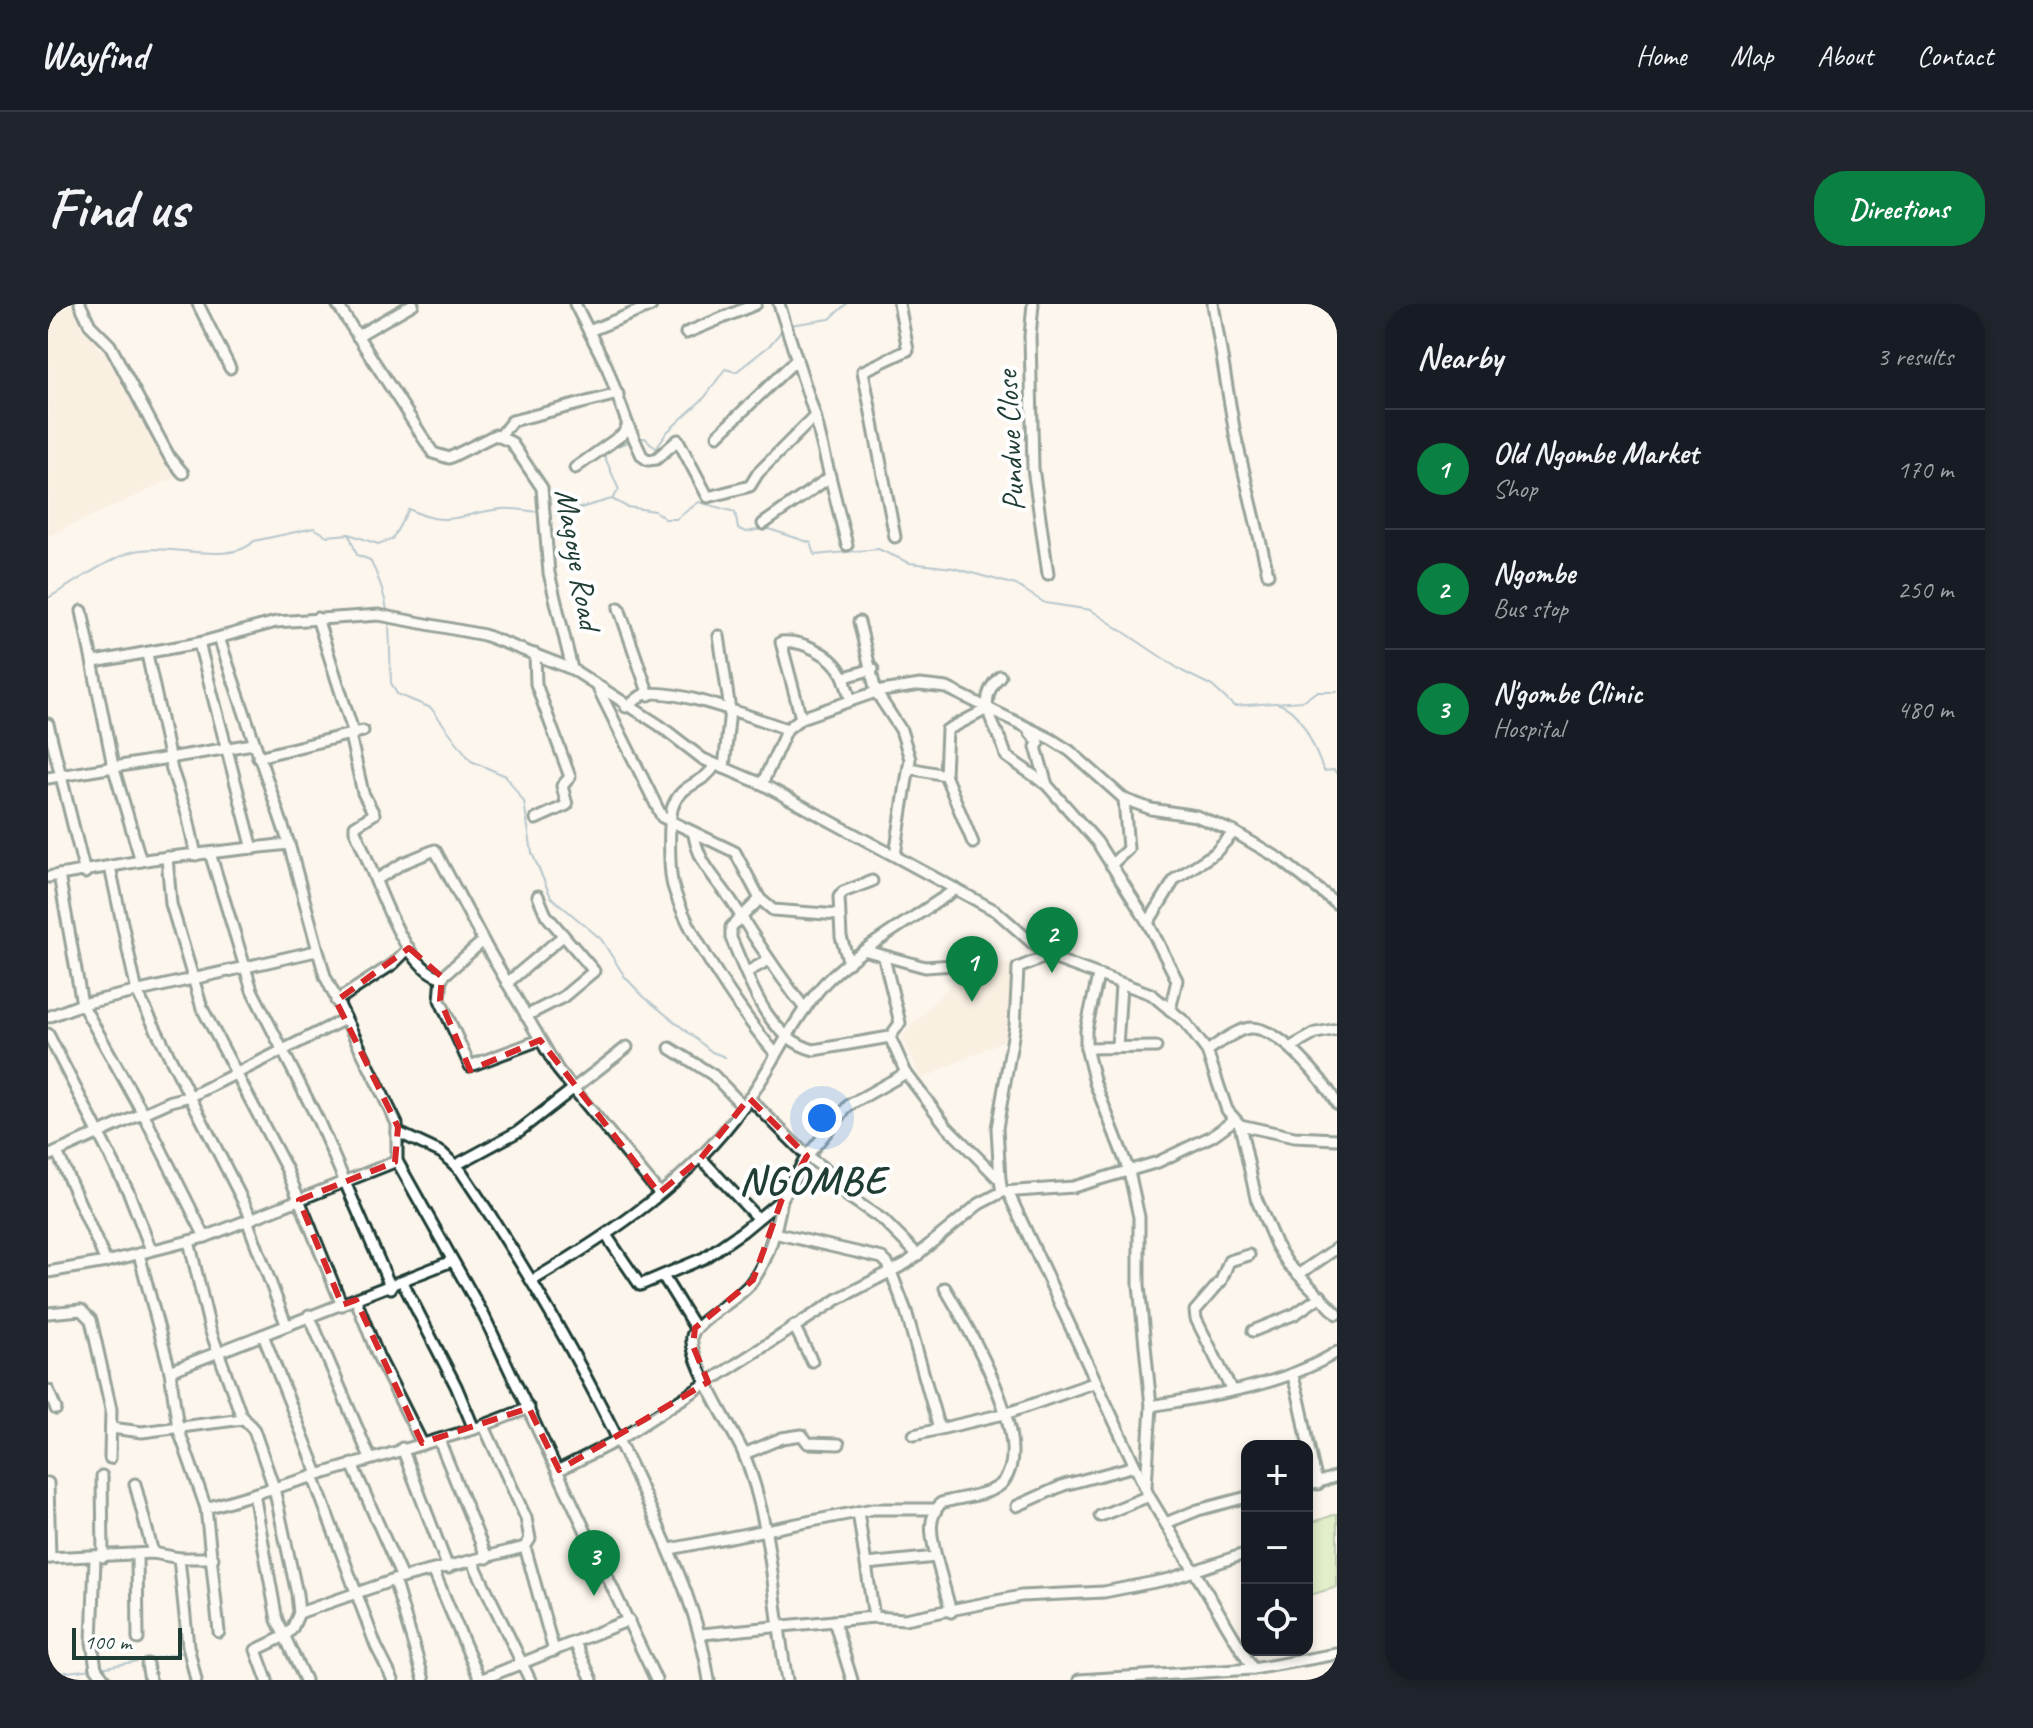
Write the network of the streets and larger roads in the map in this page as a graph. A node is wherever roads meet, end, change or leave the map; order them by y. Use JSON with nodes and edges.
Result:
{"nodes":[{"id":1,"x":80,"y":304,"type":"edge"},
{"id":2,"x":198,"y":304,"type":"edge"},
{"id":3,"x":337,"y":304,"type":"edge"},
{"id":4,"x":413,"y":304,"type":"edge"},
{"id":5,"x":575,"y":304,"type":"edge"},
{"id":6,"x":756,"y":304,"type":"edge"},
{"id":7,"x":779,"y":304,"type":"edge"},
{"id":8,"x":899,"y":304,"type":"edge"},
{"id":9,"x":1033,"y":304,"type":"edge"},
{"id":10,"x":1213,"y":304,"type":"edge"},
{"id":11,"x":651,"y":306,"type":"edge"},
{"id":12,"x":589,"y":331,"type":"junction"},
{"id":13,"x":686,"y":333,"type":"dead end"},
{"id":14,"x":357,"y":336,"type":"junction"},
{"id":15,"x":797,"y":359,"type":"junction"},
{"id":16,"x":230,"y":368,"type":"dead end"},
{"id":17,"x":618,"y":394,"type":"junction"},
{"id":18,"x":815,"y":416,"type":"junction"},
{"id":19,"x":628,"y":425,"type":"junction"},
{"id":20,"x":718,"y":435,"type":"dead end"},
{"id":21,"x":500,"y":436,"type":"junction"},
{"id":22,"x":575,"y":468,"type":"dead end"},
{"id":23,"x":183,"y":473,"type":"dead end"},
{"id":24,"x":830,"y":477,"type":"junction"},
{"id":25,"x":763,"y":524,"type":"dead end"},
{"id":26,"x":895,"y":537,"type":"dead end"},
{"id":27,"x":847,"y":545,"type":"dead end"},
{"id":28,"x":1048,"y":574,"type":"dead end"},
{"id":29,"x":1268,"y":574,"type":"dead end"},
{"id":30,"x":619,"y":608,"type":"dead end"},
{"id":31,"x":82,"y":611,"type":"dead end"},
{"id":32,"x":317,"y":618,"type":"junction"},
{"id":33,"x":859,"y":622,"type":"dead end"},
{"id":34,"x":719,"y":636,"type":"dead end"},
{"id":35,"x":219,"y":638,"type":"junction"},
{"id":36,"x":199,"y":643,"type":"junction"},
{"id":37,"x":147,"y":654,"type":"junction"},
{"id":38,"x":535,"y":654,"type":"junction"},
{"id":39,"x":94,"y":662,"type":"junction"},
{"id":40,"x":572,"y":669,"type":"junction"},
{"id":41,"x":873,"y":669,"type":"junction"},
{"id":42,"x":1000,"y":676,"type":"dead end"},
{"id":43,"x":845,"y":677,"type":"junction"},
{"id":44,"x":599,"y":689,"type":"junction"},
{"id":45,"x":876,"y":692,"type":"junction"},
{"id":46,"x":649,"y":695,"type":"junction"},
{"id":47,"x":851,"y":699,"type":"junction"},
{"id":48,"x":626,"y":707,"type":"junction"},
{"id":49,"x":989,"y":708,"type":"junction"},
{"id":50,"x":730,"y":710,"type":"junction"},
{"id":51,"x":801,"y":718,"type":"junction"},
{"id":52,"x":48,"y":724,"type":"edge"},
{"id":53,"x":1027,"y":727,"type":"junction"},
{"id":54,"x":787,"y":729,"type":"junction"},
{"id":55,"x":356,"y":733,"type":"junction"},
{"id":56,"x":253,"y":744,"type":"junction"},
{"id":57,"x":225,"y":747,"type":"junction"},
{"id":58,"x":169,"y":756,"type":"junction"},
{"id":59,"x":258,"y":757,"type":"junction"},
{"id":60,"x":113,"y":766,"type":"junction"},
{"id":61,"x":719,"y":767,"type":"junction"},
{"id":62,"x":909,"y":768,"type":"junction"},
{"id":63,"x":945,"y":775,"type":"junction"},
{"id":64,"x":62,"y":776,"type":"junction"},
{"id":65,"x":48,"y":778,"type":"edge"},
{"id":66,"x":762,"y":784,"type":"junction"},
{"id":67,"x":1047,"y":785,"type":"junction"},
{"id":68,"x":1124,"y":799,"type":"junction"},
{"id":69,"x":536,"y":819,"type":"dead end"},
{"id":70,"x":670,"y":820,"type":"junction"},
{"id":71,"x":1234,"y":832,"type":"junction"},
{"id":72,"x":694,"y":835,"type":"junction"},
{"id":73,"x":973,"y":843,"type":"dead end"},
{"id":74,"x":289,"y":844,"type":"junction"},
{"id":75,"x":253,"y":849,"type":"junction"},
{"id":76,"x":210,"y":853,"type":"junction"},
{"id":77,"x":196,"y":855,"type":"junction"},
{"id":78,"x":895,"y":855,"type":"junction"},
{"id":79,"x":167,"y":857,"type":"junction"},
{"id":80,"x":141,"y":861,"type":"junction"},
{"id":81,"x":1111,"y":865,"type":"junction"},
{"id":82,"x":110,"y":867,"type":"junction"},
{"id":83,"x":85,"y":873,"type":"junction"},
{"id":84,"x":59,"y":875,"type":"junction"},
{"id":85,"x":48,"y":877,"type":"edge"},
{"id":86,"x":376,"y":880,"type":"junction"},
{"id":87,"x":872,"y":881,"type":"dead end"},
{"id":88,"x":956,"y":889,"type":"junction"},
{"id":89,"x":538,"y":896,"type":"dead end"},
{"id":90,"x":760,"y":899,"type":"junction"},
{"id":91,"x":1337,"y":904,"type":"edge"},
{"id":92,"x":839,"y":915,"type":"junction"},
{"id":93,"x":742,"y":919,"type":"junction"},
{"id":94,"x":1148,"y":923,"type":"junction"},
{"id":95,"x":563,"y":936,"type":"junction"},
{"id":96,"x":483,"y":941,"type":"junction"},
{"id":97,"x":409,"y":948,"type":"junction"},
{"id":98,"x":316,"y":951,"type":"junction"},
{"id":99,"x":867,"y":951,"type":"junction"},
{"id":100,"x":1047,"y":956,"type":"junction"},
{"id":101,"x":884,"y":958,"type":"junction"},
{"id":102,"x":767,"y":961,"type":"junction"},
{"id":103,"x":849,"y":963,"type":"junction"},
{"id":104,"x":953,"y":965,"type":"dead end"},
{"id":105,"x":246,"y":967,"type":"junction"},
{"id":106,"x":747,"y":972,"type":"junction"},
{"id":107,"x":1098,"y":976,"type":"junction"},
{"id":108,"x":442,"y":977,"type":"junction"},
{"id":109,"x":194,"y":981,"type":"junction"},
{"id":110,"x":507,"y":983,"type":"junction"},
{"id":111,"x":1121,"y":985,"type":"junction"},
{"id":112,"x":137,"y":992,"type":"junction"},
{"id":113,"x":336,"y":1001,"type":"junction"},
{"id":114,"x":82,"y":1004,"type":"junction"},
{"id":115,"x":805,"y":1009,"type":"junction"},
{"id":116,"x":1170,"y":1010,"type":"junction"},
{"id":117,"x":526,"y":1016,"type":"junction"},
{"id":118,"x":48,"y":1017,"type":"edge"},
{"id":119,"x":345,"y":1019,"type":"junction"},
{"id":120,"x":1337,"y":1029,"type":"edge"},
{"id":121,"x":48,"y":1034,"type":"edge"},
{"id":122,"x":788,"y":1035,"type":"junction"},
{"id":123,"x":890,"y":1037,"type":"junction"},
{"id":124,"x":540,"y":1040,"type":"junction"},
{"id":125,"x":1293,"y":1046,"type":"junction"},
{"id":126,"x":627,"y":1047,"type":"dead end"},
{"id":127,"x":1117,"y":1047,"type":"junction"},
{"id":128,"x":1156,"y":1047,"type":"dead end"},
{"id":129,"x":670,"y":1048,"type":"dead end"},
{"id":130,"x":1086,"y":1048,"type":"junction"},
{"id":131,"x":281,"y":1050,"type":"junction"},
{"id":132,"x":1207,"y":1051,"type":"junction"},
{"id":133,"x":776,"y":1054,"type":"junction"},
{"id":134,"x":236,"y":1073,"type":"junction"},
{"id":135,"x":906,"y":1073,"type":"junction"},
{"id":136,"x":574,"y":1091,"type":"junction"},
{"id":137,"x":191,"y":1096,"type":"junction"},
{"id":138,"x":746,"y":1102,"type":"junction"},
{"id":139,"x":1337,"y":1104,"type":"edge"},
{"id":140,"x":144,"y":1115,"type":"junction"},
{"id":141,"x":1237,"y":1123,"type":"junction"},
{"id":142,"x":397,"y":1132,"type":"junction"},
{"id":143,"x":99,"y":1133,"type":"junction"},
{"id":144,"x":1337,"y":1139,"type":"edge"},
{"id":145,"x":50,"y":1155,"type":"edge"},
{"id":146,"x":807,"y":1156,"type":"junction"},
{"id":147,"x":701,"y":1158,"type":"junction"},
{"id":148,"x":397,"y":1161,"type":"junction"},
{"id":149,"x":456,"y":1165,"type":"junction"},
{"id":150,"x":1129,"y":1171,"type":"junction"},
{"id":151,"x":1000,"y":1180,"type":"junction"},
{"id":152,"x":346,"y":1181,"type":"junction"},
{"id":153,"x":1005,"y":1192,"type":"junction"},
{"id":154,"x":659,"y":1193,"type":"junction"},
{"id":155,"x":782,"y":1199,"type":"junction"},
{"id":156,"x":299,"y":1200,"type":"junction"},
{"id":157,"x":757,"y":1218,"type":"junction"},
{"id":158,"x":250,"y":1220,"type":"junction"},
{"id":159,"x":774,"y":1233,"type":"junction"},
{"id":160,"x":606,"y":1235,"type":"junction"},
{"id":161,"x":205,"y":1237,"type":"junction"},
{"id":162,"x":189,"y":1241,"type":"junction"},
{"id":163,"x":1337,"y":1248,"type":"edge"},
{"id":164,"x":151,"y":1250,"type":"junction"},
{"id":165,"x":139,"y":1254,"type":"junction"},
{"id":166,"x":918,"y":1255,"type":"junction"},
{"id":167,"x":1249,"y":1255,"type":"dead end"},
{"id":168,"x":452,"y":1261,"type":"junction"},
{"id":169,"x":106,"y":1262,"type":"junction"},
{"id":170,"x":48,"y":1272,"type":"edge"},
{"id":171,"x":893,"y":1272,"type":"junction"},
{"id":172,"x":1299,"y":1274,"type":"junction"},
{"id":173,"x":663,"y":1276,"type":"junction"},
{"id":174,"x":533,"y":1280,"type":"junction"},
{"id":175,"x":403,"y":1283,"type":"junction"},
{"id":176,"x":391,"y":1288,"type":"junction"},
{"id":177,"x":945,"y":1288,"type":"dead end"},
{"id":178,"x":1321,"y":1296,"type":"junction"},
{"id":179,"x":356,"y":1300,"type":"junction"},
{"id":180,"x":342,"y":1305,"type":"junction"},
{"id":181,"x":48,"y":1313,"type":"edge"},
{"id":182,"x":1337,"y":1314,"type":"edge"},
{"id":183,"x":309,"y":1315,"type":"junction"},
{"id":184,"x":286,"y":1324,"type":"junction"},
{"id":185,"x":794,"y":1326,"type":"junction"},
{"id":186,"x":695,"y":1328,"type":"junction"},
{"id":187,"x":1253,"y":1331,"type":"dead end"},
{"id":188,"x":263,"y":1335,"type":"junction"},
{"id":189,"x":1337,"y":1352,"type":"edge"},
{"id":190,"x":219,"y":1353,"type":"junction"},
{"id":191,"x":812,"y":1361,"type":"dead end"},
{"id":192,"x":170,"y":1371,"type":"junction"},
{"id":193,"x":1292,"y":1374,"type":"junction"},
{"id":194,"x":708,"y":1382,"type":"junction"},
{"id":195,"x":1096,"y":1382,"type":"junction"},
{"id":196,"x":1231,"y":1389,"type":"junction"},
{"id":197,"x":48,"y":1390,"type":"edge"},
{"id":198,"x":1151,"y":1406,"type":"junction"},
{"id":199,"x":529,"y":1408,"type":"junction"},
{"id":200,"x":56,"y":1409,"type":"dead end"},
{"id":201,"x":1008,"y":1413,"type":"junction"},
{"id":202,"x":243,"y":1419,"type":"junction"},
{"id":203,"x":111,"y":1428,"type":"junction"},
{"id":204,"x":178,"y":1428,"type":"junction"},
{"id":205,"x":479,"y":1428,"type":"junction"},
{"id":206,"x":939,"y":1429,"type":"junction"},
{"id":207,"x":914,"y":1435,"type":"dead end"},
{"id":208,"x":439,"y":1440,"type":"junction"},
{"id":209,"x":618,"y":1440,"type":"junction"},
{"id":210,"x":422,"y":1443,"type":"junction"},
{"id":211,"x":839,"y":1444,"type":"dead end"},
{"id":212,"x":402,"y":1448,"type":"junction"},
{"id":213,"x":744,"y":1454,"type":"junction"},
{"id":214,"x":110,"y":1458,"type":"dead end"},
{"id":215,"x":370,"y":1458,"type":"junction"},
{"id":216,"x":352,"y":1464,"type":"junction"},
{"id":217,"x":1135,"y":1466,"type":"junction"},
{"id":218,"x":559,"y":1470,"type":"junction"},
{"id":219,"x":316,"y":1475,"type":"junction"},
{"id":220,"x":102,"y":1476,"type":"dead end"},
{"id":221,"x":1337,"y":1476,"type":"edge"},
{"id":222,"x":48,"y":1483,"type":"edge"},
{"id":223,"x":135,"y":1484,"type":"dead end"},
{"id":224,"x":1318,"y":1484,"type":"junction"},
{"id":225,"x":1313,"y":1485,"type":"edge"},
{"id":226,"x":274,"y":1488,"type":"junction"},
{"id":227,"x":1147,"y":1492,"type":"junction"},
{"id":228,"x":254,"y":1494,"type":"junction"},
{"id":229,"x":1241,"y":1499,"type":"edge"},
{"id":230,"x":1017,"y":1506,"type":"dead end"},
{"id":231,"x":206,"y":1508,"type":"junction"},
{"id":232,"x":936,"y":1509,"type":"junction"},
{"id":233,"x":858,"y":1512,"type":"junction"},
{"id":234,"x":1100,"y":1516,"type":"dead end"},
{"id":235,"x":1166,"y":1523,"type":"junction"},
{"id":236,"x":764,"y":1529,"type":"junction"},
{"id":237,"x":525,"y":1547,"type":"junction"},
{"id":238,"x":670,"y":1549,"type":"junction"},
{"id":239,"x":153,"y":1553,"type":"junction"},
{"id":240,"x":137,"y":1555,"type":"junction"},
{"id":241,"x":1241,"y":1555,"type":"edge"},
{"id":242,"x":936,"y":1557,"type":"junction"},
{"id":243,"x":49,"y":1558,"type":"edge"},
{"id":244,"x":99,"y":1558,"type":"junction"},
{"id":245,"x":179,"y":1558,"type":"junction"},
{"id":246,"x":213,"y":1558,"type":"junction"},
{"id":247,"x":487,"y":1558,"type":"junction"},
{"id":248,"x":473,"y":1562,"type":"junction"},
{"id":249,"x":867,"y":1564,"type":"junction"},
{"id":250,"x":448,"y":1568,"type":"junction"},
{"id":251,"x":1196,"y":1570,"type":"junction"},
{"id":252,"x":434,"y":1572,"type":"junction"},
{"id":253,"x":398,"y":1579,"type":"junction"},
{"id":254,"x":356,"y":1592,"type":"junction"},
{"id":255,"x":951,"y":1612,"type":"junction"},
{"id":256,"x":299,"y":1613,"type":"junction"},
{"id":257,"x":874,"y":1617,"type":"junction"},
{"id":258,"x":629,"y":1620,"type":"junction"},
{"id":259,"x":834,"y":1621,"type":"junction"},
{"id":260,"x":778,"y":1628,"type":"junction"},
{"id":261,"x":219,"y":1632,"type":"dead end"},
{"id":262,"x":702,"y":1634,"type":"junction"},
{"id":263,"x":285,"y":1636,"type":"junction"},
{"id":264,"x":138,"y":1639,"type":"dead end"},
{"id":265,"x":575,"y":1643,"type":"junction"},
{"id":266,"x":554,"y":1651,"type":"junction"},
{"id":267,"x":1337,"y":1654,"type":"edge"},
{"id":268,"x":523,"y":1663,"type":"junction"},
{"id":269,"x":147,"y":1664,"type":"dead end"},
{"id":270,"x":1253,"y":1669,"type":"junction"},
{"id":271,"x":1193,"y":1676,"type":"edge"},
{"id":272,"x":105,"y":1680,"type":"edge"},
{"id":273,"x":150,"y":1680,"type":"edge"},
{"id":274,"x":196,"y":1680,"type":"edge"},
{"id":275,"x":267,"y":1680,"type":"edge"},
{"id":276,"x":305,"y":1680,"type":"edge"},
{"id":277,"x":393,"y":1680,"type":"edge"},
{"id":278,"x":424,"y":1680,"type":"edge"},
{"id":279,"x":480,"y":1680,"type":"edge"},
{"id":280,"x":530,"y":1680,"type":"edge"},
{"id":281,"x":592,"y":1680,"type":"edge"},
{"id":282,"x":656,"y":1680,"type":"edge"},
{"id":283,"x":709,"y":1680,"type":"edge"},
{"id":284,"x":787,"y":1680,"type":"edge"},
{"id":285,"x":852,"y":1680,"type":"edge"},
{"id":286,"x":1079,"y":1680,"type":"edge"}],
"edges":[{"from":1,"to":23,"type":"street"},
{"from":2,"to":16,"type":"street"},
{"from":3,"to":14,"type":"street"},
{"from":4,"to":14,"type":"street"},
{"from":5,"to":12,"type":"street"},
{"from":6,"to":13,"type":"street"},
{"from":7,"to":15,"type":"street"},
{"from":8,"to":26,"type":"street"},
{"from":9,"to":28,"type":"street","name":"Pundwe Close"},
{"from":10,"to":29,"type":"street"},
{"from":11,"to":12,"type":"street"},
{"from":12,"to":17,"type":"street"},
{"from":14,"to":21,"type":"street"},
{"from":15,"to":18,"type":"street"},
{"from":15,"to":20,"type":"street"},
{"from":17,"to":19,"type":"street"},
{"from":17,"to":21,"type":"street"},
{"from":18,"to":19,"type":"street"},
{"from":18,"to":24,"type":"street"},
{"from":19,"to":22,"type":"street"},
{"from":21,"to":40,"type":"street","name":"Magoye Road"},
{"from":24,"to":25,"type":"street"},
{"from":24,"to":27,"type":"street"},
{"from":30,"to":46,"type":"street"},
{"from":31,"to":39,"type":"street"},
{"from":32,"to":35,"type":"street"},
{"from":32,"to":38,"type":"street"},
{"from":32,"to":55,"type":"street"},
{"from":33,"to":41,"type":"street"},
{"from":34,"to":50,"type":"street"},
{"from":35,"to":36,"type":"street"},
{"from":35,"to":56,"type":"street"},
{"from":36,"to":37,"type":"street"},
{"from":36,"to":57,"type":"street"},
{"from":37,"to":39,"type":"street"},
{"from":37,"to":58,"type":"street"},
{"from":38,"to":40,"type":"street"},
{"from":38,"to":69,"type":"street"},
{"from":39,"to":60,"type":"street"},
{"from":40,"to":44,"type":"street"},
{"from":41,"to":43,"type":"street"},
{"from":41,"to":45,"type":"street"},
{"from":42,"to":49,"type":"street"},
{"from":43,"to":47,"type":"street"},
{"from":43,"to":51,"type":"street"},
{"from":44,"to":48,"type":"street"},
{"from":44,"to":70,"type":"street"},
{"from":45,"to":47,"type":"street"},
{"from":45,"to":49,"type":"street"},
{"from":45,"to":62,"type":"street"},
{"from":46,"to":48,"type":"street"},
{"from":46,"to":50,"type":"street"},
{"from":47,"to":51,"type":"street"},
{"from":48,"to":61,"type":"street"},
{"from":49,"to":53,"type":"street"},
{"from":49,"to":63,"type":"street"},
{"from":49,"to":67,"type":"street"},
{"from":50,"to":54,"type":"street"},
{"from":50,"to":61,"type":"street"},
{"from":51,"to":54,"type":"street"},
{"from":52,"to":64,"type":"street"},
{"from":53,"to":67,"type":"street"},
{"from":53,"to":68,"type":"street"},
{"from":54,"to":66,"type":"street"},
{"from":55,"to":59,"type":"street"},
{"from":55,"to":86,"type":"street"},
{"from":56,"to":57,"type":"street"},
{"from":56,"to":59,"type":"street"},
{"from":57,"to":58,"type":"street"},
{"from":57,"to":75,"type":"street"},
{"from":58,"to":60,"type":"street"},
{"from":58,"to":77,"type":"street"},
{"from":59,"to":74,"type":"street"},
{"from":60,"to":64,"type":"street"},
{"from":60,"to":80,"type":"street"},
{"from":61,"to":66,"type":"street"},
{"from":61,"to":70,"type":"street"},
{"from":62,"to":63,"type":"street"},
{"from":62,"to":78,"type":"street"},
{"from":63,"to":73,"type":"street"},
{"from":64,"to":65,"type":"street"},
{"from":64,"to":83,"type":"street"},
{"from":66,"to":78,"type":"street"},
{"from":67,"to":81,"type":"street"},
{"from":68,"to":71,"type":"street"},
{"from":68,"to":81,"type":"street"},
{"from":70,"to":72,"type":"street"},
{"from":70,"to":133,"type":"street"},
{"from":71,"to":91,"type":"street"},
{"from":71,"to":94,"type":"street"},
{"from":72,"to":90,"type":"street"},
{"from":72,"to":93,"type":"street"},
{"from":74,"to":75,"type":"street"},
{"from":74,"to":98,"type":"street"},
{"from":75,"to":76,"type":"street"},
{"from":76,"to":77,"type":"street"},
{"from":76,"to":105,"type":"street"},
{"from":77,"to":79,"type":"street"},
{"from":78,"to":88,"type":"street"},
{"from":79,"to":80,"type":"street"},
{"from":79,"to":109,"type":"street"},
{"from":80,"to":82,"type":"street"},
{"from":81,"to":94,"type":"street"},
{"from":82,"to":83,"type":"street"},
{"from":82,"to":112,"type":"street"},
{"from":83,"to":84,"type":"street"},
{"from":84,"to":85,"type":"street"},
{"from":84,"to":114,"type":"street"},
{"from":86,"to":96,"type":"street"},
{"from":86,"to":97,"type":"street"},
{"from":87,"to":92,"type":"street"},
{"from":88,"to":99,"type":"street"},
{"from":88,"to":100,"type":"street"},
{"from":89,"to":95,"type":"street"},
{"from":90,"to":92,"type":"street"},
{"from":90,"to":93,"type":"street"},
{"from":92,"to":103,"type":"street"},
{"from":93,"to":102,"type":"street"},
{"from":93,"to":106,"type":"street"},
{"from":94,"to":116,"type":"street"},
{"from":95,"to":110,"type":"street"},
{"from":95,"to":117,"type":"street"},
{"from":96,"to":108,"type":"street"},
{"from":96,"to":110,"type":"street"},
{"from":97,"to":108,"type":"street"},
{"from":97,"to":113,"type":"street"},
{"from":98,"to":105,"type":"street"},
{"from":98,"to":113,"type":"street"},
{"from":99,"to":101,"type":"street"},
{"from":99,"to":103,"type":"street"},
{"from":100,"to":107,"type":"street"},
{"from":100,"to":151,"type":"street"},
{"from":101,"to":104,"type":"street"},
{"from":101,"to":123,"type":"street"},
{"from":102,"to":106,"type":"street"},
{"from":102,"to":115,"type":"street"},
{"from":103,"to":115,"type":"street"},
{"from":105,"to":109,"type":"street"},
{"from":105,"to":131,"type":"street"},
{"from":106,"to":122,"type":"street"},
{"from":107,"to":111,"type":"street"},
{"from":107,"to":130,"type":"street"},
{"from":108,"to":124,"type":"street"},
{"from":109,"to":112,"type":"street"},
{"from":109,"to":134,"type":"street"},
{"from":110,"to":117,"type":"street"},
{"from":111,"to":116,"type":"street"},
{"from":111,"to":127,"type":"street"},
{"from":112,"to":114,"type":"street"},
{"from":112,"to":137,"type":"street"},
{"from":113,"to":119,"type":"street"},
{"from":114,"to":118,"type":"street"},
{"from":114,"to":140,"type":"street"},
{"from":115,"to":122,"type":"street"},
{"from":116,"to":132,"type":"street"},
{"from":117,"to":124,"type":"street"},
{"from":119,"to":131,"type":"street"},
{"from":119,"to":142,"type":"street"},
{"from":120,"to":125,"type":"street"},
{"from":121,"to":143,"type":"street"},
{"from":122,"to":123,"type":"street"},
{"from":122,"to":133,"type":"street"},
{"from":123,"to":135,"type":"street"},
{"from":124,"to":136,"type":"street"},
{"from":125,"to":132,"type":"street"},
{"from":125,"to":139,"type":"street"},
{"from":126,"to":136,"type":"street"},
{"from":127,"to":128,"type":"street"},
{"from":127,"to":130,"type":"street"},
{"from":129,"to":138,"type":"street"},
{"from":130,"to":150,"type":"street"},
{"from":131,"to":134,"type":"street"},
{"from":131,"to":152,"type":"street"},
{"from":132,"to":141,"type":"street"},
{"from":133,"to":138,"type":"street"},
{"from":134,"to":137,"type":"street"},
{"from":134,"to":156,"type":"street"},
{"from":135,"to":146,"type":"street"},
{"from":135,"to":151,"type":"street"},
{"from":136,"to":149,"type":"street"},
{"from":136,"to":154,"type":"street"},
{"from":137,"to":140,"type":"street"},
{"from":137,"to":158,"type":"street"},
{"from":138,"to":146,"type":"street"},
{"from":138,"to":147,"type":"street"},
{"from":140,"to":143,"type":"street"},
{"from":140,"to":161,"type":"street"},
{"from":141,"to":144,"type":"street"},
{"from":141,"to":150,"type":"street"},
{"from":141,"to":172,"type":"street"},
{"from":142,"to":148,"type":"street"},
{"from":142,"to":149,"type":"street"},
{"from":143,"to":145,"type":"street"},
{"from":143,"to":164,"type":"street"},
{"from":145,"to":169,"type":"street"},
{"from":146,"to":155,"type":"street"},
{"from":146,"to":166,"type":"street"},
{"from":147,"to":154,"type":"street"},
{"from":147,"to":157,"type":"street"},
{"from":148,"to":152,"type":"street"},
{"from":148,"to":168,"type":"street"},
{"from":149,"to":174,"type":"street"},
{"from":150,"to":153,"type":"street"},
{"from":150,"to":198,"type":"street"},
{"from":151,"to":153,"type":"street"},
{"from":152,"to":156,"type":"street"},
{"from":152,"to":176,"type":"street"},
{"from":153,"to":166,"type":"street"},
{"from":153,"to":195,"type":"street"},
{"from":154,"to":160,"type":"street"},
{"from":155,"to":157,"type":"street"},
{"from":155,"to":159,"type":"street"},
{"from":156,"to":158,"type":"street"},
{"from":156,"to":180,"type":"street"},
{"from":157,"to":173,"type":"street"},
{"from":158,"to":161,"type":"street"},
{"from":158,"to":184,"type":"street"},
{"from":159,"to":171,"type":"street"},
{"from":159,"to":186,"type":"street"},
{"from":160,"to":173,"type":"street"},
{"from":160,"to":174,"type":"street"},
{"from":161,"to":162,"type":"street"},
{"from":162,"to":164,"type":"street"},
{"from":162,"to":190,"type":"street"},
{"from":163,"to":172,"type":"street"},
{"from":164,"to":165,"type":"street"},
{"from":165,"to":169,"type":"street"},
{"from":165,"to":192,"type":"street"},
{"from":166,"to":171,"type":"street"},
{"from":167,"to":196,"type":"street"},
{"from":168,"to":175,"type":"street"},
{"from":168,"to":199,"type":"street"},
{"from":169,"to":170,"type":"street"},
{"from":171,"to":185,"type":"street"},
{"from":171,"to":206,"type":"street"},
{"from":172,"to":178,"type":"street"},
{"from":173,"to":186,"type":"street"},
{"from":174,"to":209,"type":"street"},
{"from":175,"to":176,"type":"street"},
{"from":175,"to":205,"type":"street"},
{"from":176,"to":179,"type":"street"},
{"from":177,"to":201,"type":"street"},
{"from":178,"to":182,"type":"street"},
{"from":178,"to":187,"type":"street"},
{"from":179,"to":180,"type":"street"},
{"from":179,"to":210,"type":"street"},
{"from":180,"to":183,"type":"street"},
{"from":181,"to":203,"type":"street"},
{"from":183,"to":184,"type":"street"},
{"from":183,"to":215,"type":"street"},
{"from":184,"to":188,"type":"street"},
{"from":185,"to":191,"type":"street"},
{"from":185,"to":194,"type":"street"},
{"from":186,"to":194,"type":"street"},
{"from":188,"to":190,"type":"street"},
{"from":188,"to":219,"type":"street"},
{"from":189,"to":193,"type":"street"},
{"from":190,"to":192,"type":"street"},
{"from":190,"to":202,"type":"street"},
{"from":192,"to":204,"type":"street"},
{"from":193,"to":196,"type":"street"},
{"from":193,"to":224,"type":"street"},
{"from":194,"to":209,"type":"street"},
{"from":194,"to":213,"type":"street"},
{"from":195,"to":201,"type":"street"},
{"from":195,"to":217,"type":"street"},
{"from":196,"to":198,"type":"street"},
{"from":197,"to":200,"type":"street"},
{"from":198,"to":227,"type":"street"},
{"from":199,"to":205,"type":"street"},
{"from":199,"to":218,"type":"street"},
{"from":201,"to":206,"type":"street"},
{"from":201,"to":232,"type":"street"},
{"from":202,"to":204,"type":"street"},
{"from":202,"to":226,"type":"street"},
{"from":203,"to":204,"type":"street"},
{"from":203,"to":214,"type":"street"},
{"from":204,"to":231,"type":"street"},
{"from":205,"to":208,"type":"street"},
{"from":205,"to":237,"type":"street"},
{"from":206,"to":207,"type":"street"},
{"from":208,"to":210,"type":"street"},
{"from":208,"to":247,"type":"street"},
{"from":209,"to":218,"type":"street"},
{"from":209,"to":238,"type":"street"},
{"from":210,"to":212,"type":"street"},
{"from":211,"to":213,"type":"street"},
{"from":212,"to":215,"type":"street"},
{"from":212,"to":250,"type":"street"},
{"from":213,"to":236,"type":"street"},
{"from":215,"to":216,"type":"street"},
{"from":216,"to":219,"type":"street"},
{"from":216,"to":253,"type":"street"},
{"from":217,"to":227,"type":"street"},
{"from":217,"to":230,"type":"street"},
{"from":218,"to":258,"type":"street"},
{"from":219,"to":226,"type":"street"},
{"from":219,"to":254,"type":"street"},
{"from":220,"to":244,"type":"street"},
{"from":221,"to":224,"type":"street"},
{"from":222,"to":243,"type":"street"},
{"from":223,"to":239,"type":"street"},
{"from":224,"to":225,"type":"street"},
{"from":226,"to":228,"type":"street"},
{"from":226,"to":256,"type":"street"},
{"from":227,"to":234,"type":"street"},
{"from":227,"to":235,"type":"street"},
{"from":228,"to":231,"type":"street"},
{"from":228,"to":263,"type":"street"},
{"from":229,"to":235,"type":"street"},
{"from":231,"to":246,"type":"street"},
{"from":232,"to":233,"type":"street"},
{"from":232,"to":242,"type":"street"},
{"from":233,"to":236,"type":"street"},
{"from":233,"to":249,"type":"street"},
{"from":235,"to":251,"type":"street"},
{"from":236,"to":238,"type":"street"},
{"from":236,"to":260,"type":"street"},
{"from":237,"to":247,"type":"street"},
{"from":237,"to":266,"type":"street"},
{"from":238,"to":262,"type":"street"},
{"from":239,"to":240,"type":"street"},
{"from":239,"to":245,"type":"street"},
{"from":240,"to":244,"type":"street"},
{"from":240,"to":264,"type":"street"},
{"from":241,"to":251,"type":"street"},
{"from":242,"to":249,"type":"street"},
{"from":242,"to":255,"type":"street"},
{"from":243,"to":244,"type":"street"},
{"from":244,"to":272,"type":"street"},
{"from":245,"to":246,"type":"street"},
{"from":245,"to":274,"type":"street"},
{"from":246,"to":261,"type":"street"},
{"from":247,"to":248,"type":"street"},
{"from":248,"to":250,"type":"street"},
{"from":248,"to":268,"type":"street"},
{"from":249,"to":257,"type":"street"},
{"from":250,"to":252,"type":"street"},
{"from":251,"to":255,"type":"street"},
{"from":251,"to":270,"type":"street"},
{"from":252,"to":253,"type":"street"},
{"from":252,"to":279,"type":"street"},
{"from":253,"to":254,"type":"street"},
{"from":253,"to":278,"type":"street"},
{"from":254,"to":256,"type":"street"},
{"from":254,"to":277,"type":"street"},
{"from":255,"to":257,"type":"street"},
{"from":256,"to":263,"type":"street"},
{"from":257,"to":259,"type":"street"},
{"from":258,"to":265,"type":"street"},
{"from":258,"to":282,"type":"street"},
{"from":259,"to":260,"type":"street"},
{"from":259,"to":285,"type":"street"},
{"from":260,"to":262,"type":"street"},
{"from":260,"to":284,"type":"street"},
{"from":262,"to":283,"type":"street"},
{"from":263,"to":275,"type":"street"},
{"from":263,"to":276,"type":"street"},
{"from":265,"to":266,"type":"street"},
{"from":265,"to":281,"type":"street"},
{"from":266,"to":268,"type":"street"},
{"from":267,"to":270,"type":"street"},
{"from":268,"to":279,"type":"street"},
{"from":268,"to":280,"type":"street"},
{"from":269,"to":273,"type":"street"},
{"from":270,"to":271,"type":"street"},
{"from":271,"to":286,"type":"street"}]}
